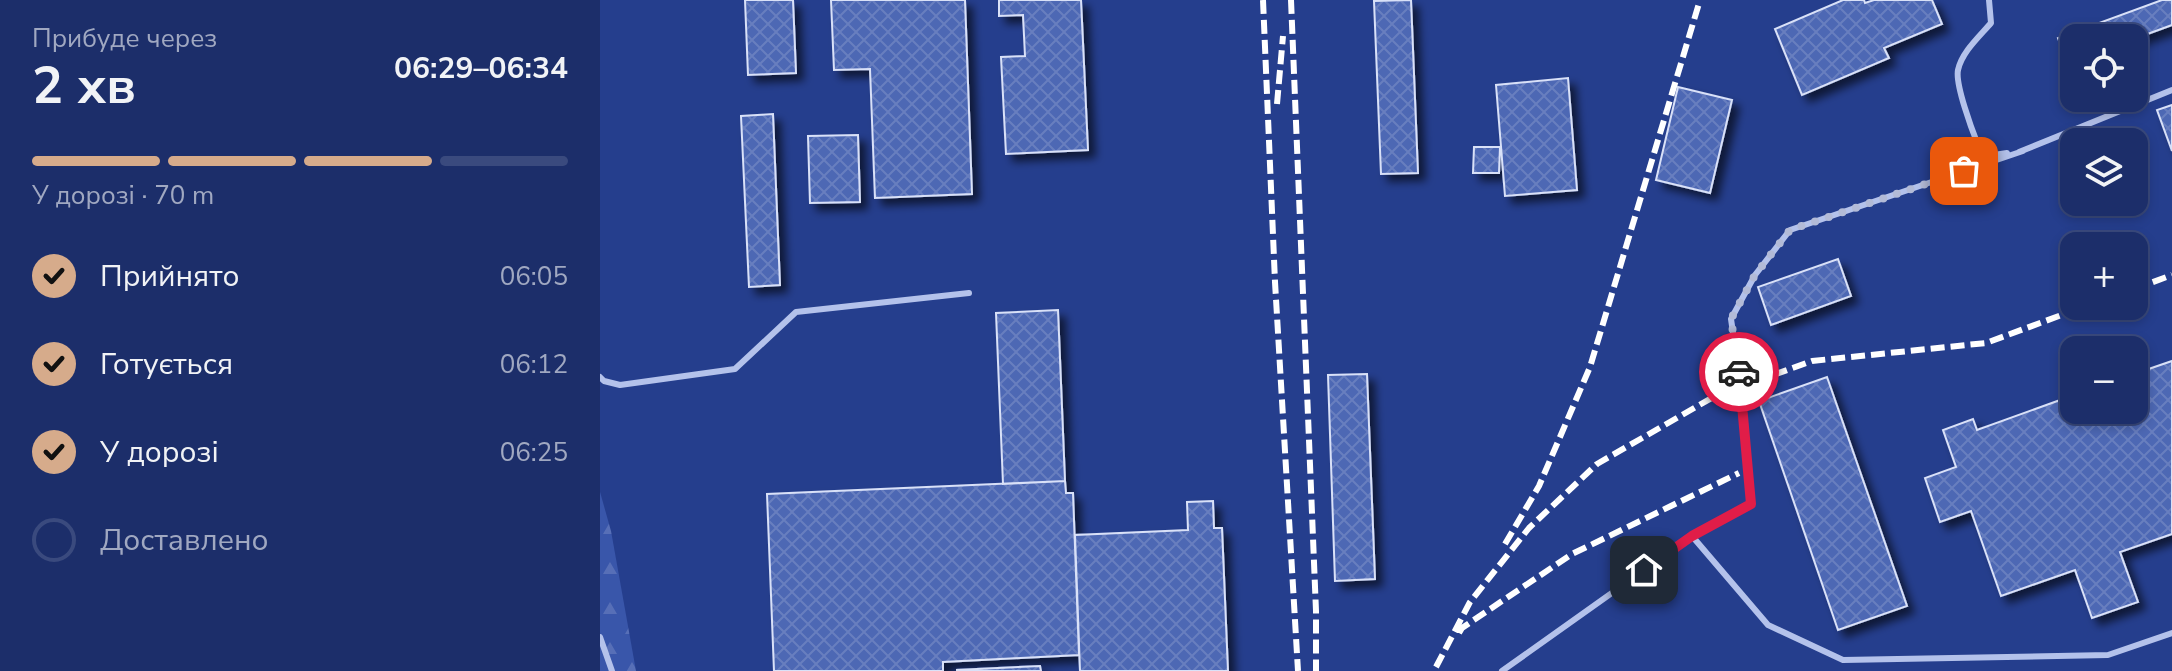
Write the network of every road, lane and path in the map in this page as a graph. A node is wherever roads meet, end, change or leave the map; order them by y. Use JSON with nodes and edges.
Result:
{"nodes":[{"id":1,"x":1989,"y":0,"type":"edge"},
{"id":2,"x":2172,"y":90,"type":"edge"},
{"id":3,"x":2023,"y":151,"type":"junction"},
{"id":4,"x":969,"y":293,"type":"dead end"},
{"id":5,"x":600,"y":377,"type":"edge"},
{"id":6,"x":1692,"y":536,"type":"junction"},
{"id":7,"x":2172,"y":633,"type":"edge"},
{"id":8,"x":600,"y":637,"type":"edge"},
{"id":9,"x":612,"y":671,"type":"edge"},
{"id":10,"x":1502,"y":671,"type":"edge"}],
"edges":[{"from":1,"to":3,"type":"lane"},
{"from":2,"to":3,"type":"lane"},
{"from":3,"to":6,"type":"lane"},
{"from":4,"to":5,"type":"lane"},
{"from":6,"to":7,"type":"lane"},
{"from":6,"to":10,"type":"lane"},
{"from":8,"to":9,"type":"lane"}]}
